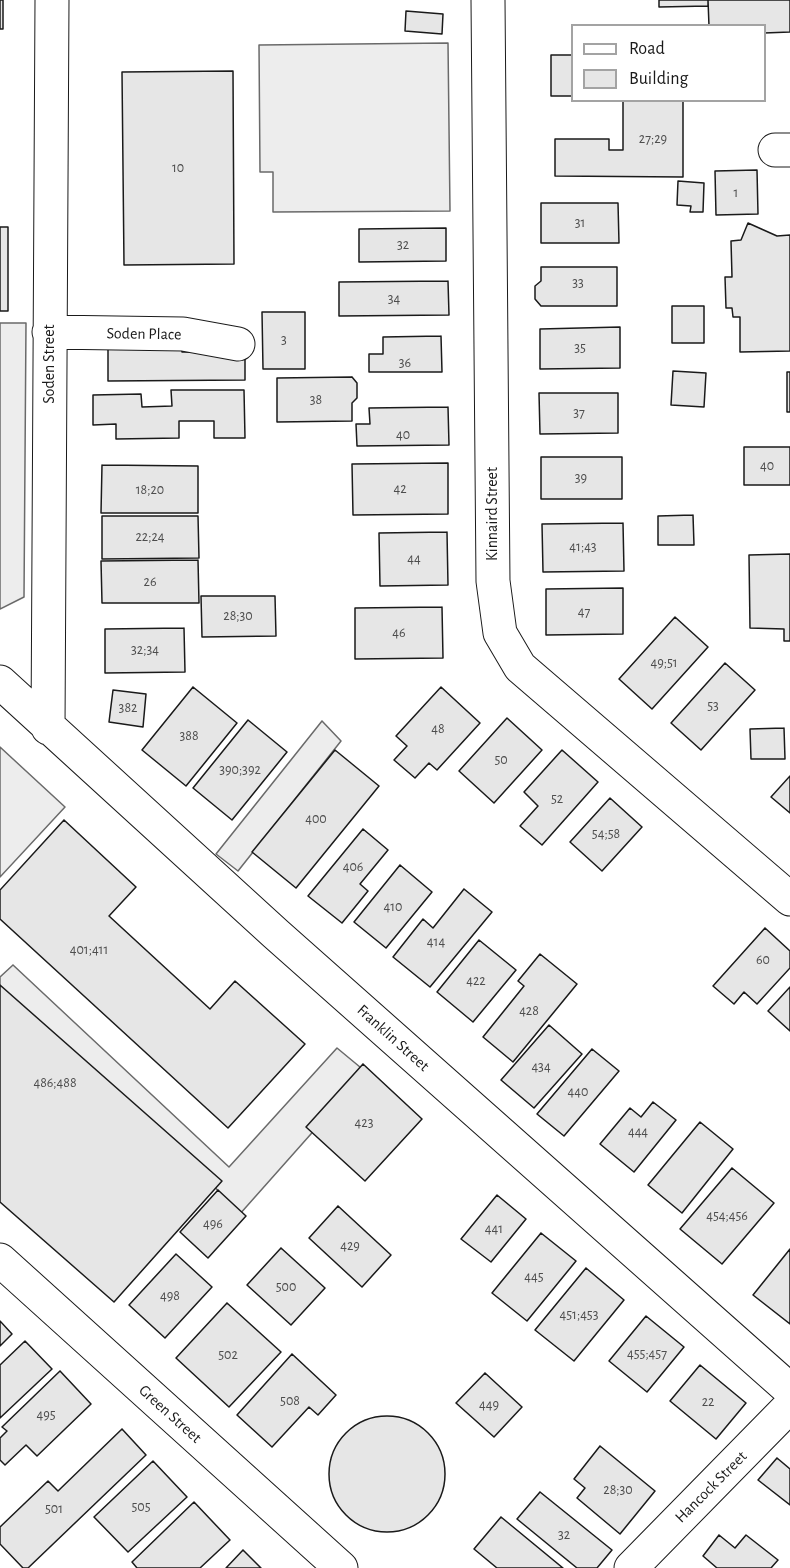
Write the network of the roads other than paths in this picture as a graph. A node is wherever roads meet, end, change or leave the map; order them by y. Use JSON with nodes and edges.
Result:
{"nodes":[{"id":1,"x":52,"y":0,"type":"edge"},
{"id":2,"x":488,"y":0,"type":"edge"},
{"id":3,"x":49,"y":332,"type":"junction"},
{"id":4,"x":238,"y":344,"type":"dead end"},
{"id":5,"x":0,"y":682,"type":"edge"},
{"id":6,"x":48,"y":729,"type":"junction"},
{"id":7,"x":790,"y":899,"type":"edge"},
{"id":8,"x":0,"y":1260,"type":"edge"},
{"id":9,"x":790,"y":1390,"type":"edge"},
{"id":10,"x":790,"y":1406,"type":"edge"},
{"id":11,"x":341,"y":1568,"type":"edge"},
{"id":12,"x":631,"y":1568,"type":"edge"}],
"edges":[{"from":1,"to":3,"type":"street","name":"Soden Street"},
{"from":2,"to":7,"type":"street","name":"Kinnaird Street"},
{"from":3,"to":4,"type":"street","name":"Soden Place"},
{"from":3,"to":6,"type":"street","name":"Soden Street"},
{"from":5,"to":6,"type":"street","name":"Franklin Street"},
{"from":6,"to":9,"type":"street","name":"Franklin Street"},
{"from":8,"to":11,"type":"street","name":"Green Street"},
{"from":10,"to":12,"type":"street","name":"Hancock Street"}]}
